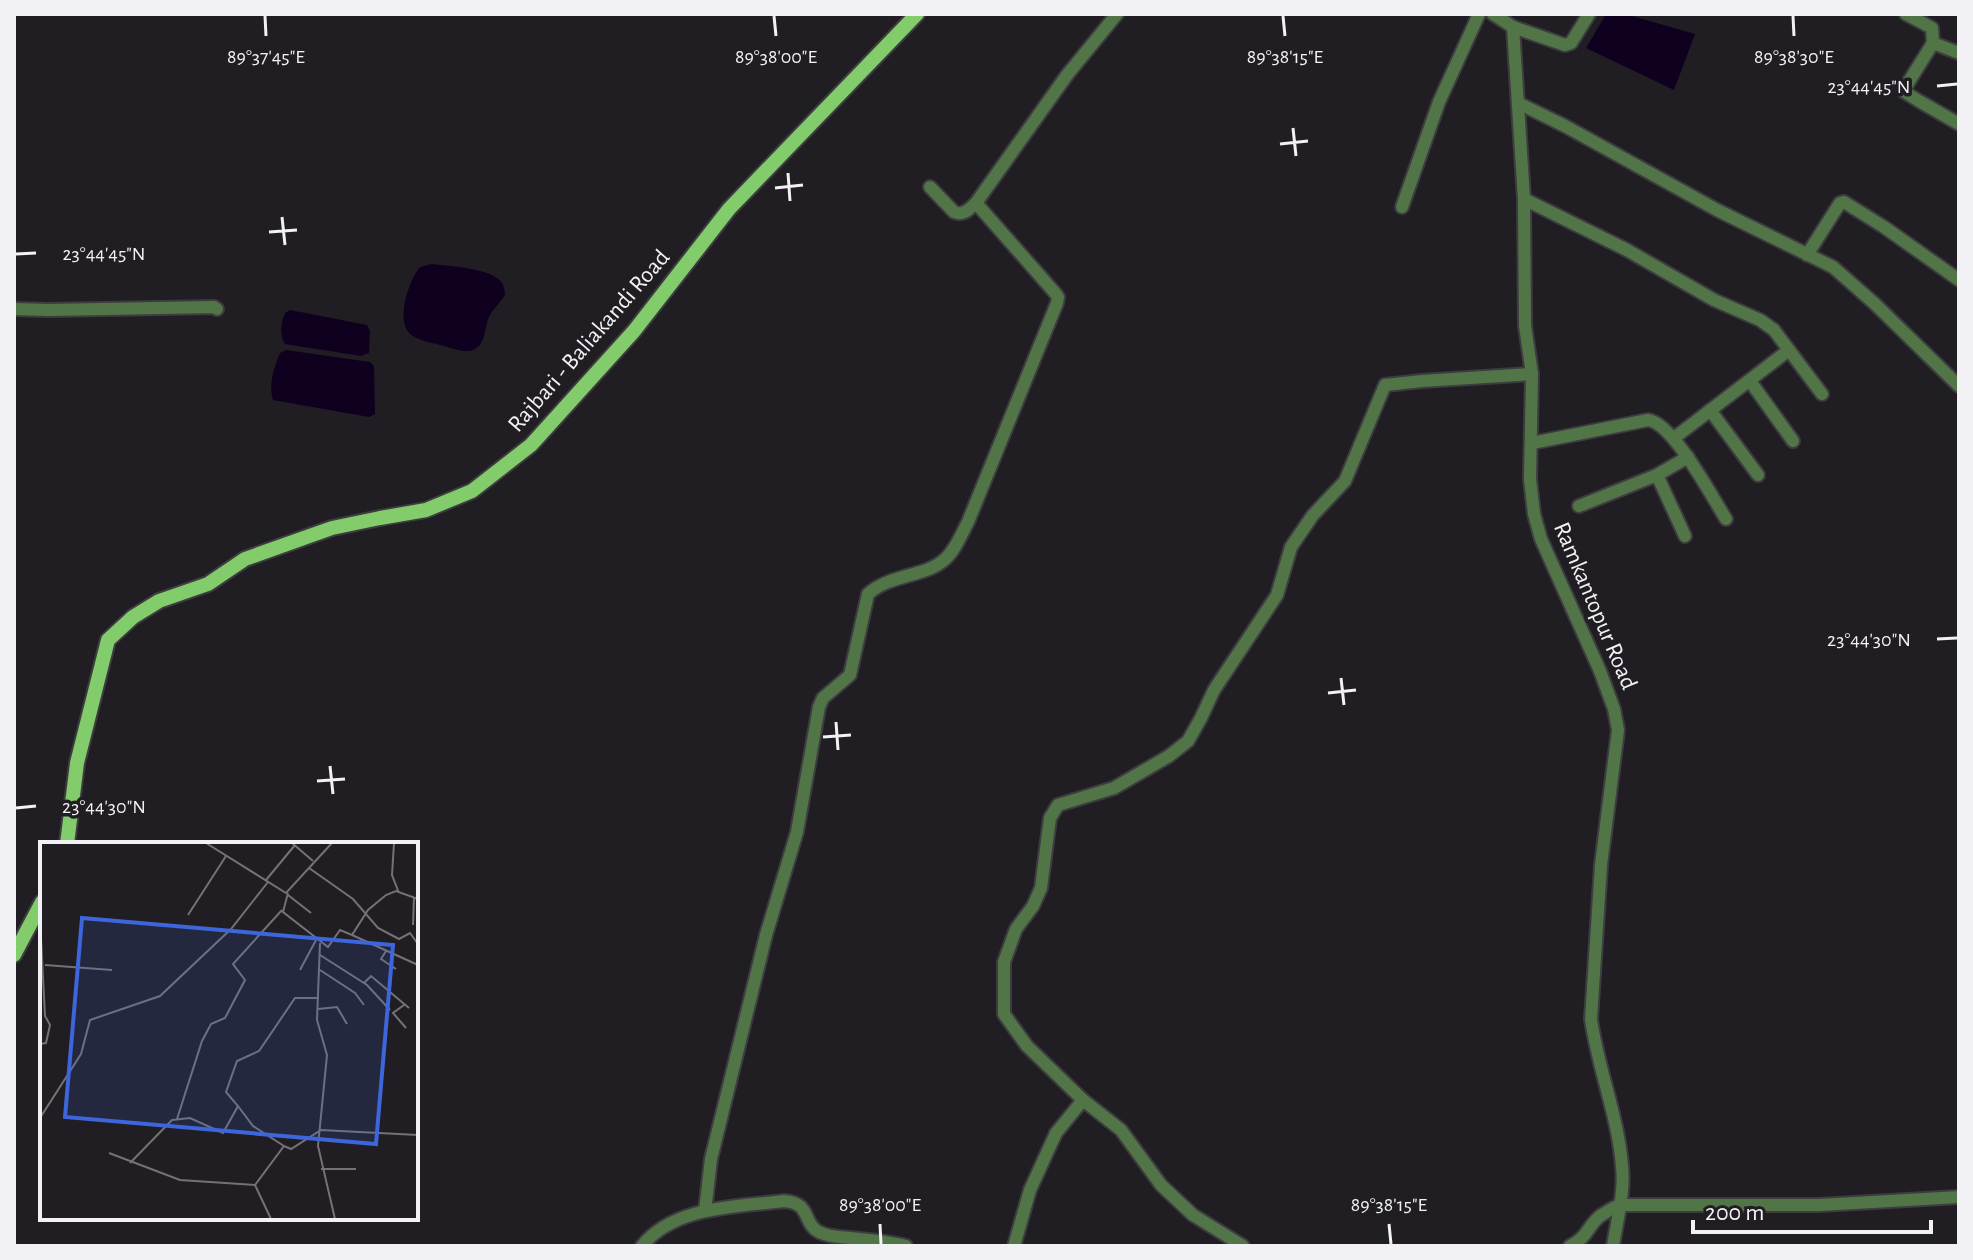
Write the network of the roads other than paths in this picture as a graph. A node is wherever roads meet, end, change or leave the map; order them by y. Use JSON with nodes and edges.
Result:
{"nodes":[{"id":1,"x":917,"y":14,"type":"edge"},
{"id":2,"x":1117,"y":14,"type":"edge"},
{"id":3,"x":1479,"y":14,"type":"edge"},
{"id":4,"x":1493,"y":14,"type":"edge"},
{"id":5,"x":1589,"y":14,"type":"edge"},
{"id":6,"x":1906,"y":14,"type":"edge"},
{"id":7,"x":1513,"y":27,"type":"junction"},
{"id":8,"x":1933,"y":43,"type":"junction"},
{"id":9,"x":1959,"y":53,"type":"edge"},
{"id":10,"x":1518,"y":103,"type":"junction"},
{"id":11,"x":1959,"y":124,"type":"edge"},
{"id":12,"x":930,"y":187,"type":"dead end"},
{"id":13,"x":1524,"y":199,"type":"junction"},
{"id":14,"x":976,"y":203,"type":"junction"},
{"id":15,"x":1402,"y":207,"type":"dead end"},
{"id":16,"x":1807,"y":255,"type":"junction"},
{"id":17,"x":1959,"y":261,"type":"edge"},
{"id":18,"x":1955,"y":277,"type":"edge"},
{"id":19,"x":14,"y":309,"type":"edge"},
{"id":20,"x":217,"y":309,"type":"dead end"},
{"id":21,"x":1789,"y":350,"type":"junction"},
{"id":22,"x":1532,"y":374,"type":"junction"},
{"id":23,"x":1750,"y":381,"type":"junction"},
{"id":24,"x":1959,"y":386,"type":"edge"},
{"id":25,"x":1822,"y":394,"type":"dead end"},
{"id":26,"x":1710,"y":410,"type":"junction"},
{"id":27,"x":1674,"y":438,"type":"junction"},
{"id":28,"x":1793,"y":441,"type":"dead end"},
{"id":29,"x":1532,"y":443,"type":"junction"},
{"id":30,"x":1688,"y":457,"type":"junction"},
{"id":31,"x":1657,"y":475,"type":"junction"},
{"id":32,"x":1758,"y":475,"type":"dead end"},
{"id":33,"x":1579,"y":506,"type":"dead end"},
{"id":34,"x":1726,"y":519,"type":"dead end"},
{"id":35,"x":1685,"y":536,"type":"dead end"},
{"id":36,"x":67,"y":842,"type":"edge"},
{"id":37,"x":40,"y":906,"type":"edge"},
{"id":38,"x":14,"y":955,"type":"edge"},
{"id":39,"x":1083,"y":1100,"type":"junction"},
{"id":40,"x":1959,"y":1197,"type":"edge"},
{"id":41,"x":1619,"y":1205,"type":"junction"},
{"id":42,"x":705,"y":1211,"type":"junction"},
{"id":43,"x":642,"y":1246,"type":"edge"},
{"id":44,"x":906,"y":1246,"type":"edge"},
{"id":45,"x":1014,"y":1246,"type":"edge"},
{"id":46,"x":1243,"y":1246,"type":"edge"},
{"id":47,"x":1570,"y":1246,"type":"edge"},
{"id":48,"x":1613,"y":1246,"type":"edge"}],
"edges":[{"from":1,"to":36,"type":"main road","name":"Rajbari - Baliakandi Road"},
{"from":2,"to":14,"type":"street"},
{"from":3,"to":15,"type":"street"},
{"from":4,"to":7,"type":"street"},
{"from":5,"to":7,"type":"street"},
{"from":6,"to":8,"type":"street"},
{"from":7,"to":10,"type":"street","name":"Ramkantopur Road"},
{"from":8,"to":9,"type":"street"},
{"from":8,"to":11,"type":"street"},
{"from":10,"to":13,"type":"street","name":"Ramkantopur Road"},
{"from":10,"to":16,"type":"street"},
{"from":12,"to":14,"type":"street"},
{"from":13,"to":21,"type":"street"},
{"from":13,"to":22,"type":"street","name":"Ramkantopur Road"},
{"from":14,"to":42,"type":"street"},
{"from":16,"to":18,"type":"street"},
{"from":16,"to":24,"type":"street"},
{"from":17,"to":18,"type":"street"},
{"from":19,"to":20,"type":"street"},
{"from":21,"to":23,"type":"street"},
{"from":21,"to":25,"type":"street"},
{"from":22,"to":29,"type":"street","name":"Ramkantopur Road"},
{"from":22,"to":39,"type":"street"},
{"from":23,"to":26,"type":"street"},
{"from":23,"to":28,"type":"street"},
{"from":26,"to":27,"type":"street"},
{"from":26,"to":32,"type":"street"},
{"from":27,"to":29,"type":"street"},
{"from":27,"to":30,"type":"street"},
{"from":29,"to":41,"type":"street","name":"Ramkantopur Road"},
{"from":30,"to":31,"type":"street"},
{"from":30,"to":34,"type":"street"},
{"from":31,"to":33,"type":"street"},
{"from":31,"to":35,"type":"street"},
{"from":37,"to":38,"type":"main road"},
{"from":39,"to":45,"type":"street"},
{"from":39,"to":46,"type":"street"},
{"from":40,"to":41,"type":"street"},
{"from":41,"to":47,"type":"street"},
{"from":41,"to":48,"type":"street","name":"Ramkantopur Road"},
{"from":42,"to":43,"type":"street"},
{"from":42,"to":44,"type":"street"}]}
